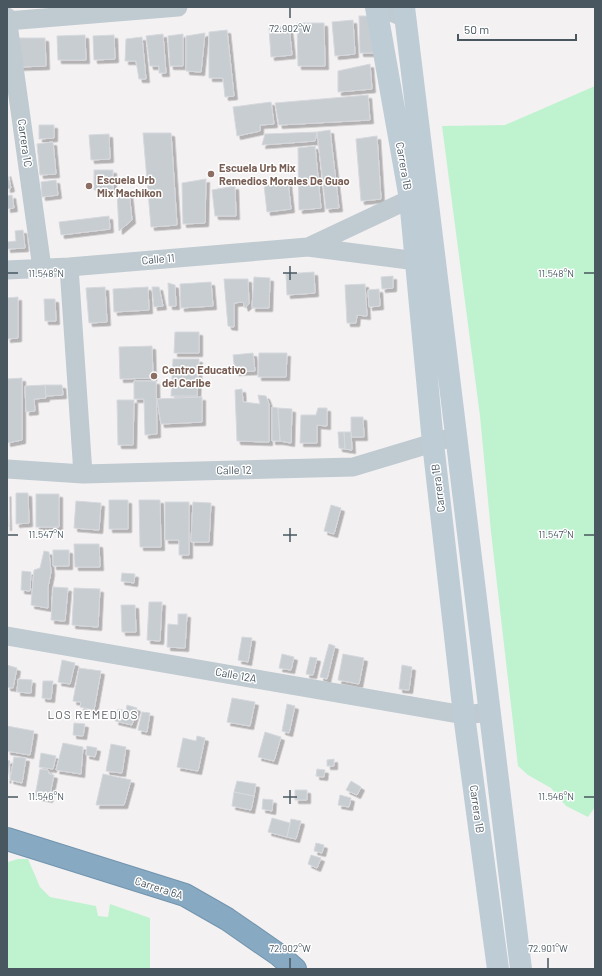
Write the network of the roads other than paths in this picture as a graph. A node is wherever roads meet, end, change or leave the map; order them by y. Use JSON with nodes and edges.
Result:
{"nodes":[{"id":1,"x":178,"y":7,"type":"edge"},
{"id":2,"x":376,"y":7,"type":"edge"},
{"id":3,"x":380,"y":7,"type":"edge"},
{"id":4,"x":404,"y":12,"type":"edge"},
{"id":5,"x":7,"y":20,"type":"edge"},
{"id":6,"x":418,"y":193,"type":"junction"},
{"id":7,"x":308,"y":247,"type":"junction"},
{"id":8,"x":425,"y":259,"type":"junction"},
{"id":9,"x":69,"y":267,"type":"junction"},
{"id":10,"x":42,"y":268,"type":"junction"},
{"id":11,"x":7,"y":270,"type":"edge"},
{"id":12,"x":456,"y":436,"type":"junction"},
{"id":13,"x":433,"y":443,"type":"junction"},
{"id":14,"x":7,"y":469,"type":"edge"},
{"id":15,"x":83,"y":474,"type":"junction"},
{"id":16,"x":7,"y":636,"type":"edge"},
{"id":17,"x":490,"y":712,"type":"junction"},
{"id":18,"x":464,"y":715,"type":"junction"},
{"id":19,"x":7,"y":839,"type":"edge"},
{"id":20,"x":296,"y":969,"type":"edge"},
{"id":21,"x":498,"y":969,"type":"edge"},
{"id":22,"x":521,"y":969,"type":"edge"}],
"edges":[{"from":1,"to":5,"type":"street"},
{"from":2,"to":6,"type":"street","name":"Carrera 1B"},
{"from":3,"to":4,"type":"street"},
{"from":4,"to":6,"type":"street","name":"Carrera 1B"},
{"from":5,"to":10,"type":"street","name":"Carrera 1C"},
{"from":6,"to":7,"type":"street"},
{"from":6,"to":8,"type":"street","name":"Carrera 1B"},
{"from":7,"to":8,"type":"street"},
{"from":7,"to":9,"type":"street","name":"Calle 11"},
{"from":8,"to":12,"type":"street","name":"Carrera 1B"},
{"from":8,"to":13,"type":"street","name":"Carrera 1B"},
{"from":9,"to":10,"type":"street","name":"Calle 11"},
{"from":9,"to":15,"type":"street"},
{"from":10,"to":11,"type":"street","name":"Calle 11"},
{"from":12,"to":13,"type":"street","name":"Calle 12"},
{"from":12,"to":17,"type":"street","name":"Carrera 1B"},
{"from":13,"to":15,"type":"street","name":"Calle 12"},
{"from":13,"to":18,"type":"street","name":"Carrera 1B"},
{"from":14,"to":15,"type":"street","name":"Calle 12"},
{"from":16,"to":18,"type":"street","name":"Calle 12A"},
{"from":17,"to":18,"type":"street","name":"Calle 12A"},
{"from":17,"to":22,"type":"street","name":"Carrera 1B"},
{"from":18,"to":21,"type":"street","name":"Carrera 1B"},
{"from":19,"to":20,"type":"highway","name":"Carrera 6A"}]}
